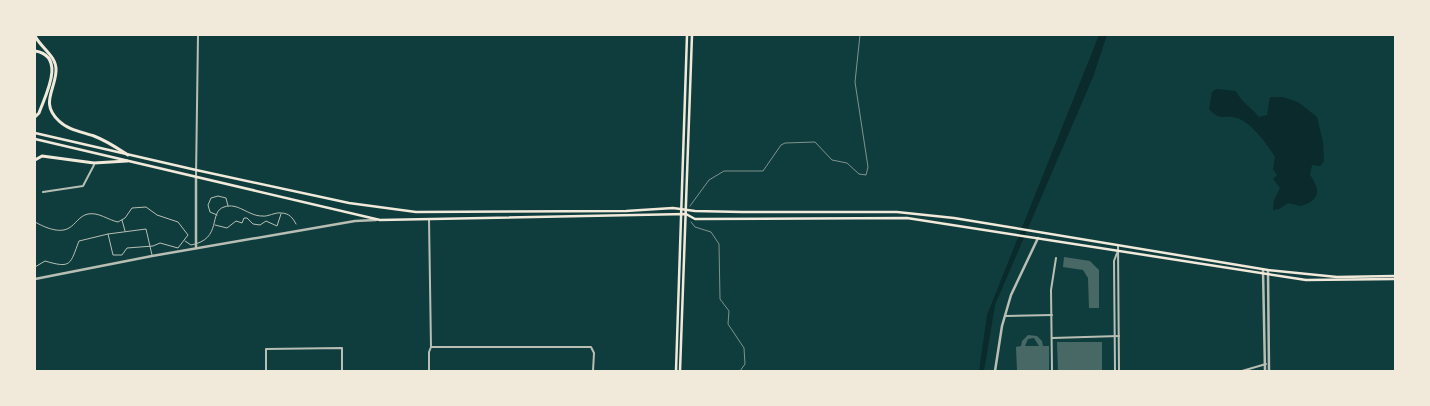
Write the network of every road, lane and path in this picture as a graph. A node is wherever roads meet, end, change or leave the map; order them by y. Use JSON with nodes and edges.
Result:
{"nodes":[{"id":1,"x":198,"y":35,"type":"edge"},
{"id":2,"x":687,"y":35,"type":"edge"},
{"id":3,"x":692,"y":35,"type":"edge"},
{"id":4,"x":860,"y":35,"type":"edge"},
{"id":5,"x":35,"y":36,"type":"edge"},
{"id":6,"x":35,"y":51,"type":"edge"},
{"id":7,"x":35,"y":117,"type":"edge"},
{"id":8,"x":35,"y":133,"type":"edge"},
{"id":9,"x":35,"y":139,"type":"edge"},
{"id":10,"x":128,"y":155,"type":"junction"},
{"id":11,"x":35,"y":160,"type":"edge"},
{"id":12,"x":127,"y":161,"type":"junction"},
{"id":13,"x":94,"y":165,"type":"dead end"},
{"id":14,"x":196,"y":170,"type":"junction"},
{"id":15,"x":196,"y":177,"type":"junction"},
{"id":16,"x":43,"y":192,"type":"dead end"},
{"id":17,"x":228,"y":206,"type":"junction"},
{"id":18,"x":680,"y":208,"type":"junction"},
{"id":19,"x":687,"y":208,"type":"junction"},
{"id":20,"x":281,"y":213,"type":"junction"},
{"id":21,"x":681,"y":214,"type":"junction"},
{"id":22,"x":686,"y":214,"type":"junction"},
{"id":23,"x":217,"y":215,"type":"junction"},
{"id":24,"x":429,"y":219,"type":"junction"},
{"id":25,"x":122,"y":220,"type":"junction"},
{"id":26,"x":380,"y":220,"type":"junction"},
{"id":27,"x":690,"y":221,"type":"dead end"},
{"id":28,"x":35,"y":222,"type":"edge"},
{"id":29,"x":296,"y":224,"type":"dead end"},
{"id":30,"x":214,"y":225,"type":"junction"},
{"id":31,"x":125,"y":232,"type":"junction"},
{"id":32,"x":108,"y":234,"type":"junction"},
{"id":33,"x":1038,"y":238,"type":"junction"},
{"id":34,"x":184,"y":240,"type":"junction"},
{"id":35,"x":196,"y":244,"type":"junction"},
{"id":36,"x":1118,"y":245,"type":"junction"},
{"id":37,"x":150,"y":246,"type":"junction"},
{"id":38,"x":196,"y":248,"type":"junction"},
{"id":39,"x":1118,"y":250,"type":"junction"},
{"id":40,"x":152,"y":256,"type":"junction"},
{"id":41,"x":1056,"y":258,"type":"dead end"},
{"id":42,"x":35,"y":267,"type":"edge"},
{"id":43,"x":1263,"y":272,"type":"junction"},
{"id":44,"x":1268,"y":272,"type":"junction"},
{"id":45,"x":1395,"y":277,"type":"edge"},
{"id":46,"x":35,"y":279,"type":"edge"},
{"id":47,"x":1052,"y":315,"type":"junction"},
{"id":48,"x":1005,"y":316,"type":"junction"},
{"id":49,"x":1119,"y":336,"type":"junction"},
{"id":50,"x":1114,"y":337,"type":"junction"},
{"id":51,"x":1052,"y":338,"type":"junction"},
{"id":52,"x":431,"y":346,"type":"junction"},
{"id":53,"x":1267,"y":364,"type":"junction"},
{"id":54,"x":266,"y":371,"type":"edge"},
{"id":55,"x":342,"y":371,"type":"edge"},
{"id":56,"x":429,"y":371,"type":"edge"},
{"id":57,"x":593,"y":371,"type":"edge"},
{"id":58,"x":676,"y":371,"type":"edge"},
{"id":59,"x":680,"y":371,"type":"edge"},
{"id":60,"x":740,"y":371,"type":"edge"},
{"id":61,"x":994,"y":371,"type":"edge"},
{"id":62,"x":1052,"y":371,"type":"edge"},
{"id":63,"x":1114,"y":371,"type":"edge"},
{"id":64,"x":1119,"y":371,"type":"edge"},
{"id":65,"x":1242,"y":371,"type":"edge"},
{"id":66,"x":1265,"y":371,"type":"edge"},
{"id":67,"x":1269,"y":371,"type":"edge"}],
"edges":[{"from":1,"to":14,"type":"street"},
{"from":2,"to":18,"type":"main road"},
{"from":3,"to":19,"type":"main road"},
{"from":4,"to":19,"type":"path"},
{"from":5,"to":10,"type":"highway"},
{"from":6,"to":7,"type":"highway"},
{"from":8,"to":10,"type":"main road"},
{"from":9,"to":12,"type":"main road"},
{"from":10,"to":14,"type":"main road"},
{"from":11,"to":12,"type":"highway"},
{"from":12,"to":15,"type":"main road"},
{"from":13,"to":16,"type":"street"},
{"from":14,"to":15,"type":"street"},
{"from":14,"to":18,"type":"main road"},
{"from":15,"to":26,"type":"main road"},
{"from":15,"to":35,"type":"street"},
{"from":17,"to":20,"type":"street"},
{"from":17,"to":23,"type":"street"},
{"from":17,"to":23,"type":"street"},
{"from":18,"to":19,"type":"main road"},
{"from":18,"to":21,"type":"main road"},
{"from":19,"to":22,"type":"main road"},
{"from":19,"to":36,"type":"main road"},
{"from":20,"to":29,"type":"street"},
{"from":20,"to":30,"type":"street"},
{"from":21,"to":22,"type":"main road"},
{"from":21,"to":24,"type":"main road"},
{"from":21,"to":58,"type":"main road"},
{"from":22,"to":33,"type":"main road"},
{"from":22,"to":59,"type":"main road"},
{"from":23,"to":30,"type":"street"},
{"from":24,"to":26,"type":"main road"},
{"from":24,"to":52,"type":"street"},
{"from":25,"to":28,"type":"street"},
{"from":25,"to":31,"type":"street"},
{"from":25,"to":34,"type":"street"},
{"from":26,"to":38,"type":"street"},
{"from":27,"to":60,"type":"path"},
{"from":30,"to":35,"type":"street"},
{"from":31,"to":32,"type":"street"},
{"from":31,"to":37,"type":"street"},
{"from":32,"to":37,"type":"street"},
{"from":32,"to":42,"type":"street"},
{"from":33,"to":39,"type":"main road"},
{"from":33,"to":48,"type":"street"},
{"from":34,"to":35,"type":"street"},
{"from":34,"to":37,"type":"street"},
{"from":35,"to":38,"type":"street"},
{"from":36,"to":39,"type":"street"},
{"from":36,"to":43,"type":"main road"},
{"from":37,"to":40,"type":"street"},
{"from":38,"to":40,"type":"street"},
{"from":39,"to":43,"type":"main road"},
{"from":39,"to":49,"type":"street"},
{"from":39,"to":50,"type":"street"},
{"from":40,"to":46,"type":"street"},
{"from":41,"to":47,"type":"street"},
{"from":43,"to":44,"type":"main road"},
{"from":43,"to":53,"type":"street"},
{"from":44,"to":45,"type":"main road"},
{"from":44,"to":53,"type":"street"},
{"from":47,"to":48,"type":"street"},
{"from":47,"to":51,"type":"street"},
{"from":48,"to":61,"type":"street"},
{"from":49,"to":50,"type":"street"},
{"from":49,"to":64,"type":"street"},
{"from":50,"to":51,"type":"street"},
{"from":50,"to":63,"type":"street"},
{"from":51,"to":62,"type":"street"},
{"from":52,"to":56,"type":"street"},
{"from":52,"to":57,"type":"street"},
{"from":53,"to":65,"type":"street"},
{"from":53,"to":66,"type":"street"},
{"from":53,"to":67,"type":"street"},
{"from":54,"to":55,"type":"street"}]}
